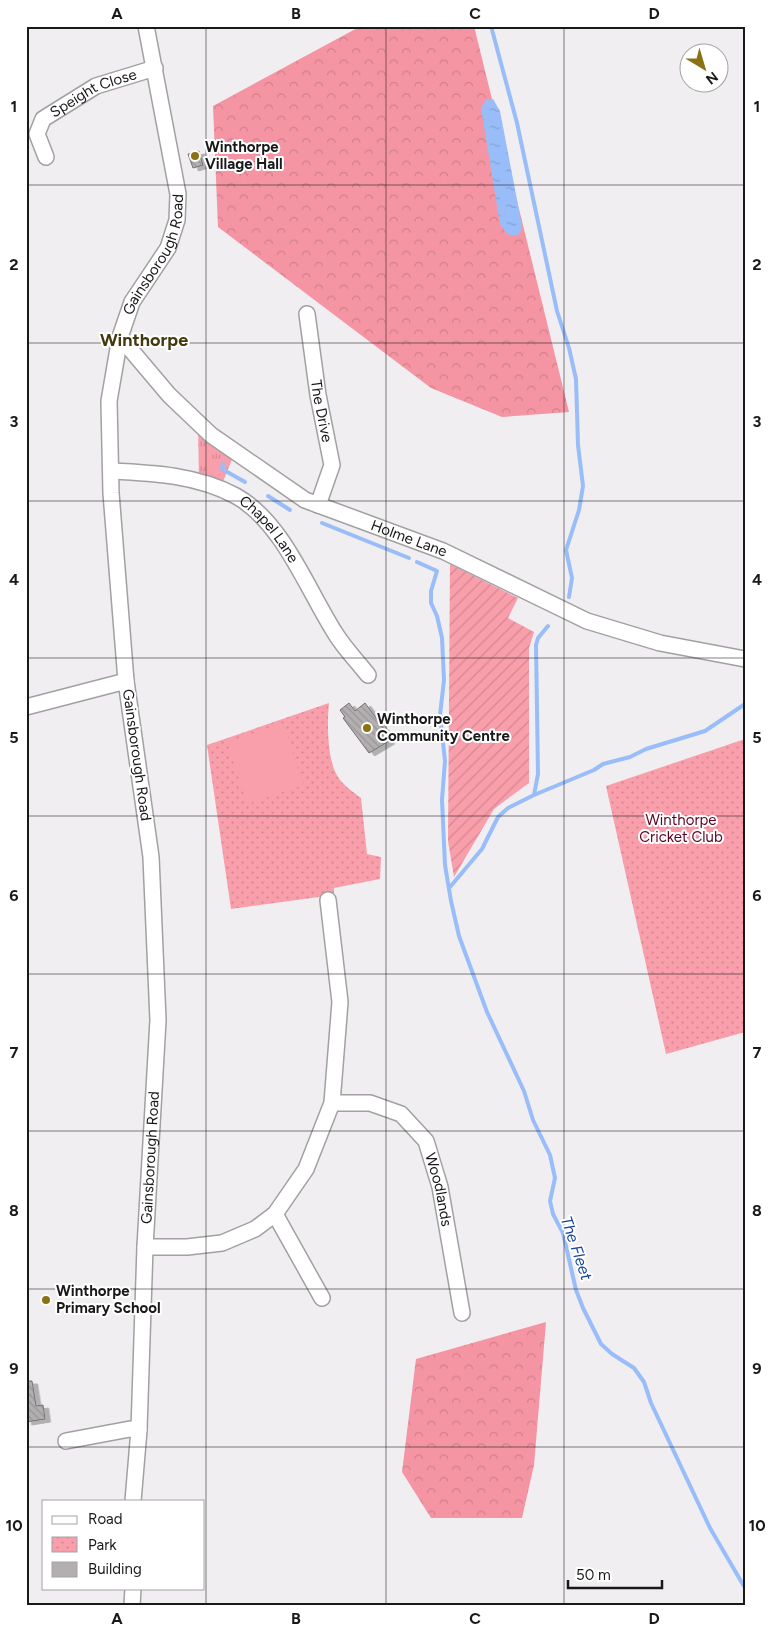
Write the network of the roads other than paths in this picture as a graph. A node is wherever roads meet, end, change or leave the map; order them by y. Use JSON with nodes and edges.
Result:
{"nodes":[{"id":1,"x":146,"y":26,"type":"edge"},
{"id":2,"x":155,"y":68,"type":"junction"},
{"id":3,"x":46,"y":157,"type":"dead end"},
{"id":4,"x":307,"y":314,"type":"dead end"},
{"id":5,"x":120,"y":337,"type":"junction"},
{"id":6,"x":111,"y":471,"type":"junction"},
{"id":7,"x":318,"y":505,"type":"junction"},
{"id":8,"x":745,"y":659,"type":"edge"},
{"id":9,"x":368,"y":675,"type":"dead end"},
{"id":10,"x":126,"y":681,"type":"junction"},
{"id":11,"x":26,"y":707,"type":"edge"},
{"id":12,"x":328,"y":900,"type":"dead end"},
{"id":13,"x":332,"y":1103,"type":"junction"},
{"id":14,"x":275,"y":1214,"type":"junction"},
{"id":15,"x":145,"y":1247,"type":"junction"},
{"id":16,"x":322,"y":1298,"type":"dead end"},
{"id":17,"x":462,"y":1312,"type":"dead end"},
{"id":18,"x":139,"y":1430,"type":"junction"},
{"id":19,"x":66,"y":1440,"type":"dead end"},
{"id":20,"x":133,"y":1500,"type":"edge"},
{"id":21,"x":132,"y":1590,"type":"edge"},
{"id":22,"x":132,"y":1606,"type":"edge"}],
"edges":[{"from":1,"to":2,"type":"street","name":"Gainsborough Road"},
{"from":2,"to":3,"type":"street","name":"Speight Close"},
{"from":2,"to":5,"type":"street","name":"Gainsborough Road"},
{"from":4,"to":7,"type":"street","name":"The Drive"},
{"from":5,"to":6,"type":"street","name":"Gainsborough Road"},
{"from":5,"to":7,"type":"street","name":"Holme Lane"},
{"from":6,"to":9,"type":"street","name":"Chapel Lane"},
{"from":6,"to":10,"type":"street","name":"Gainsborough Road"},
{"from":7,"to":8,"type":"street","name":"Holme Lane"},
{"from":10,"to":11,"type":"street"},
{"from":10,"to":15,"type":"street","name":"Gainsborough Road"},
{"from":12,"to":13,"type":"street"},
{"from":13,"to":14,"type":"street"},
{"from":13,"to":17,"type":"street","name":"Woodlands"},
{"from":14,"to":15,"type":"street"},
{"from":14,"to":16,"type":"street"},
{"from":15,"to":18,"type":"street","name":"Gainsborough Road"},
{"from":18,"to":19,"type":"street"},
{"from":18,"to":20,"type":"street","name":"Gainsborough Road"},
{"from":21,"to":22,"type":"street"}]}
